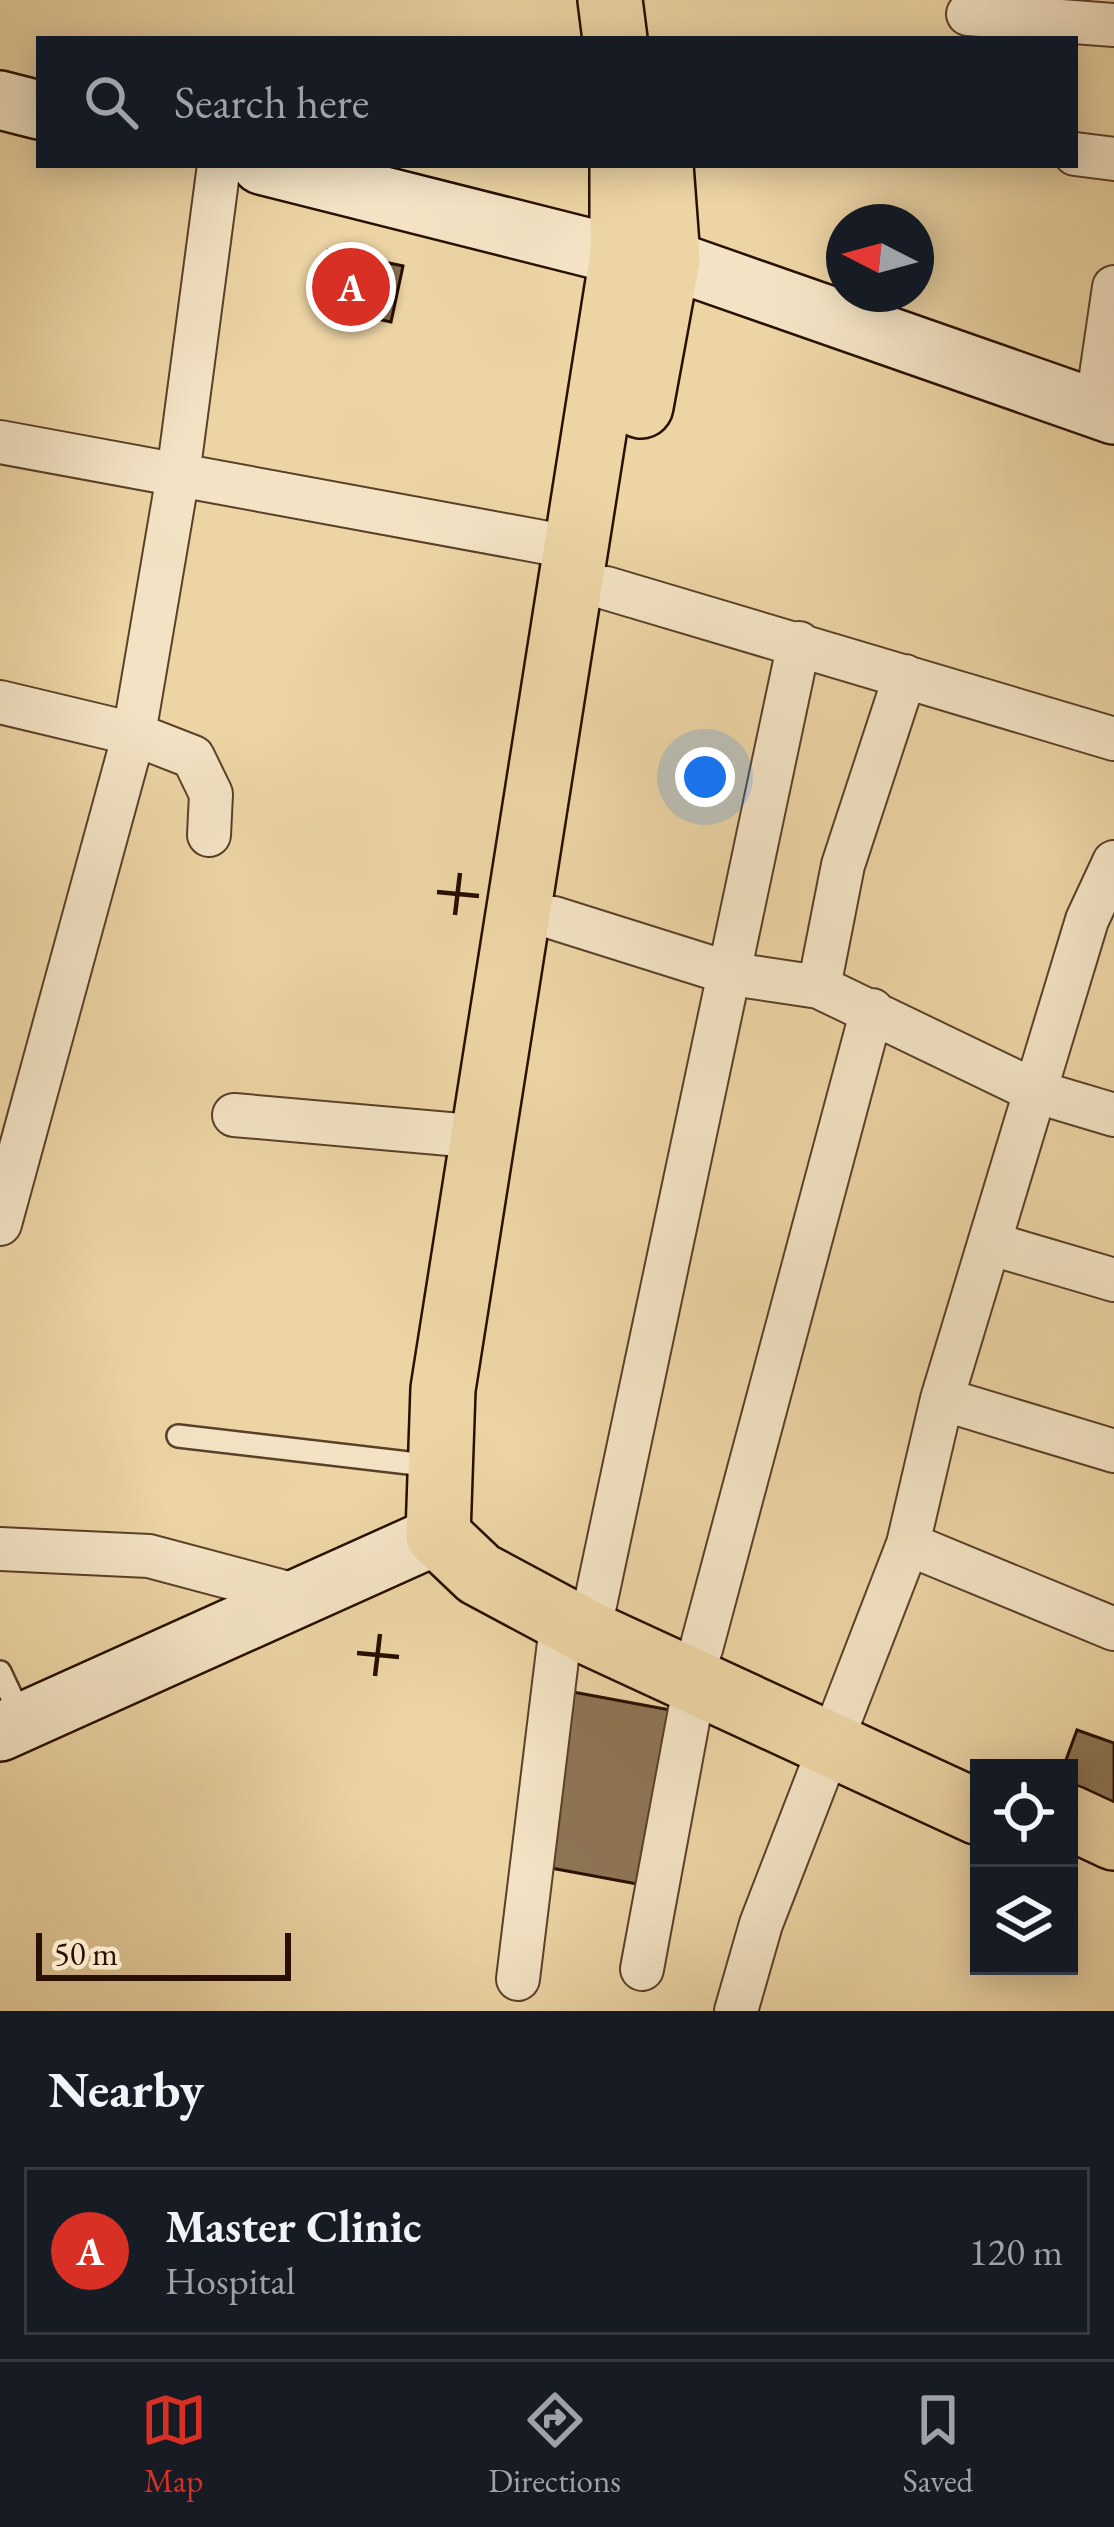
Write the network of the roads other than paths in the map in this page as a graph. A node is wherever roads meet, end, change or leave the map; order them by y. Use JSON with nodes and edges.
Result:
{"nodes":[{"id":1,"x":610,"y":0,"type":"edge"},
{"id":2,"x":644,"y":0,"type":"edge"},
{"id":3,"x":1103,"y":16,"type":"edge"},
{"id":4,"x":968,"y":18,"type":"edge"},
{"id":5,"x":615,"y":36,"type":"edge"},
{"id":6,"x":649,"y":36,"type":"edge"},
{"id":7,"x":0,"y":100,"type":"edge"},
{"id":8,"x":36,"y":109,"type":"edge"},
{"id":9,"x":1078,"y":154,"type":"edge"},
{"id":10,"x":1114,"y":159,"type":"edge"},
{"id":11,"x":219,"y":168,"type":"edge"},
{"id":12,"x":273,"y":168,"type":"edge"},
{"id":13,"x":623,"y":168,"type":"edge"},
{"id":14,"x":660,"y":168,"type":"edge"},
{"id":15,"x":645,"y":258,"type":"junction"},
{"id":16,"x":1114,"y":286,"type":"edge"},
{"id":17,"x":1105,"y":412,"type":"edge"},
{"id":18,"x":0,"y":442,"type":"edge"},
{"id":19,"x":178,"y":475,"type":"junction"},
{"id":20,"x":591,"y":568,"type":"junction"},
{"id":21,"x":799,"y":643,"type":"junction"},
{"id":22,"x":905,"y":676,"type":"junction"},
{"id":23,"x":0,"y":702,"type":"edge"},
{"id":24,"x":134,"y":734,"type":"junction"},
{"id":25,"x":1114,"y":740,"type":"edge"},
{"id":26,"x":209,"y":835,"type":"dead end"},
{"id":27,"x":1114,"y":862,"type":"edge"},
{"id":28,"x":554,"y":918,"type":"junction"},
{"id":29,"x":1101,"y":922,"type":"edge"},
{"id":30,"x":732,"y":974,"type":"junction"},
{"id":31,"x":819,"y":987,"type":"junction"},
{"id":32,"x":872,"y":1010,"type":"junction"},
{"id":33,"x":1037,"y":1092,"type":"junction"},
{"id":34,"x":234,"y":1115,"type":"dead end"},
{"id":35,"x":1114,"y":1115,"type":"edge"},
{"id":36,"x":484,"y":1136,"type":"junction"},
{"id":37,"x":7,"y":1172,"type":"edge"},
{"id":38,"x":0,"y":1224,"type":"edge"},
{"id":39,"x":992,"y":1244,"type":"junction"},
{"id":40,"x":1114,"y":1280,"type":"edge"},
{"id":41,"x":942,"y":1399,"type":"junction"},
{"id":42,"x":178,"y":1436,"type":"dead end"},
{"id":43,"x":1114,"y":1450,"type":"edge"},
{"id":44,"x":440,"y":1467,"type":"junction"},
{"id":45,"x":438,"y":1535,"type":"junction"},
{"id":46,"x":908,"y":1544,"type":"junction"},
{"id":47,"x":0,"y":1549,"type":"edge"},
{"id":48,"x":303,"y":1597,"type":"junction"},
{"id":49,"x":578,"y":1612,"type":"junction"},
{"id":50,"x":1114,"y":1629,"type":"edge"},
{"id":51,"x":698,"y":1666,"type":"junction"},
{"id":52,"x":8,"y":1709,"type":"edge"},
{"id":53,"x":836,"y":1728,"type":"junction"},
{"id":54,"x":970,"y":1771,"type":"edge"},
{"id":55,"x":970,"y":1808,"type":"edge"},
{"id":56,"x":1078,"y":1821,"type":"edge"},
{"id":57,"x":1114,"y":1838,"type":"edge"},
{"id":58,"x":1078,"y":1857,"type":"edge"},
{"id":59,"x":1114,"y":1873,"type":"edge"},
{"id":60,"x":642,"y":1969,"type":"dead end"},
{"id":61,"x":518,"y":1979,"type":"dead end"},
{"id":62,"x":736,"y":2011,"type":"edge"}],
"edges":[{"from":1,"to":5,"type":"main road"},
{"from":2,"to":6,"type":"main road"},
{"from":3,"to":4,"type":"street"},
{"from":7,"to":8,"type":"street"},
{"from":9,"to":10,"type":"street"},
{"from":11,"to":19,"type":"street"},
{"from":12,"to":15,"type":"street"},
{"from":13,"to":15,"type":"main road"},
{"from":14,"to":15,"type":"main road"},
{"from":15,"to":17,"type":"street"},
{"from":15,"to":20,"type":"main road"},
{"from":16,"to":17,"type":"street"},
{"from":18,"to":19,"type":"street"},
{"from":19,"to":20,"type":"street"},
{"from":19,"to":24,"type":"street"},
{"from":20,"to":21,"type":"street"},
{"from":20,"to":28,"type":"main road"},
{"from":20,"to":36,"type":"main road"},
{"from":21,"to":22,"type":"street"},
{"from":21,"to":30,"type":"street"},
{"from":22,"to":25,"type":"street"},
{"from":22,"to":31,"type":"street"},
{"from":23,"to":24,"type":"street"},
{"from":24,"to":26,"type":"street"},
{"from":24,"to":37,"type":"street"},
{"from":27,"to":29,"type":"street"},
{"from":28,"to":30,"type":"street"},
{"from":28,"to":49,"type":"main road"},
{"from":29,"to":33,"type":"street"},
{"from":30,"to":31,"type":"street"},
{"from":30,"to":49,"type":"street"},
{"from":31,"to":32,"type":"street"},
{"from":32,"to":33,"type":"street"},
{"from":32,"to":51,"type":"street"},
{"from":33,"to":35,"type":"street"},
{"from":33,"to":39,"type":"street"},
{"from":34,"to":36,"type":"street"},
{"from":36,"to":44,"type":"main road"},
{"from":37,"to":38,"type":"street"},
{"from":39,"to":40,"type":"street"},
{"from":39,"to":41,"type":"street"},
{"from":41,"to":43,"type":"street"},
{"from":41,"to":46,"type":"street"},
{"from":42,"to":44,"type":"lane"},
{"from":44,"to":45,"type":"main road"},
{"from":45,"to":48,"type":"street"},
{"from":45,"to":49,"type":"main road"},
{"from":46,"to":50,"type":"street"},
{"from":46,"to":53,"type":"street"},
{"from":47,"to":48,"type":"street"},
{"from":48,"to":52,"type":"street"},
{"from":49,"to":51,"type":"main road"},
{"from":49,"to":61,"type":"street"},
{"from":51,"to":53,"type":"main road"},
{"from":51,"to":60,"type":"street"},
{"from":53,"to":54,"type":"main road"},
{"from":53,"to":55,"type":"main road"},
{"from":53,"to":62,"type":"street"},
{"from":56,"to":57,"type":"main road"},
{"from":58,"to":59,"type":"main road"}]}
